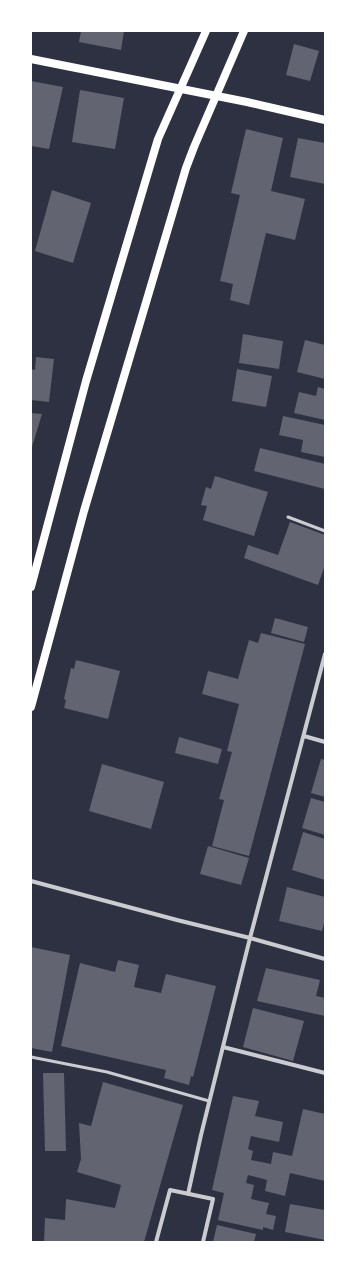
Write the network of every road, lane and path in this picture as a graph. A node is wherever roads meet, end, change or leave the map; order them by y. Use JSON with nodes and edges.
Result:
{"nodes":[{"id":1,"x":206,"y":31,"type":"edge"},
{"id":2,"x":244,"y":31,"type":"edge"},
{"id":3,"x":31,"y":59,"type":"edge"},
{"id":4,"x":180,"y":89,"type":"junction"},
{"id":5,"x":216,"y":97,"type":"junction"},
{"id":6,"x":325,"y":120,"type":"edge"},
{"id":7,"x":288,"y":517,"type":"dead end"},
{"id":8,"x":325,"y":531,"type":"edge"},
{"id":9,"x":31,"y":587,"type":"edge"},
{"id":10,"x":325,"y":654,"type":"edge"},
{"id":11,"x":31,"y":707,"type":"edge"},
{"id":12,"x":304,"y":736,"type":"junction"},
{"id":13,"x":325,"y":742,"type":"edge"},
{"id":14,"x":31,"y":881,"type":"edge"},
{"id":15,"x":250,"y":938,"type":"junction"},
{"id":16,"x":325,"y":959,"type":"edge"},
{"id":17,"x":223,"y":1047,"type":"junction"},
{"id":18,"x":31,"y":1057,"type":"edge"},
{"id":19,"x":325,"y":1073,"type":"edge"},
{"id":20,"x":209,"y":1101,"type":"junction"},
{"id":21,"x":188,"y":1194,"type":"junction"},
{"id":22,"x":156,"y":1242,"type":"edge"},
{"id":23,"x":203,"y":1242,"type":"edge"}],
"edges":[{"from":1,"to":4,"type":"main road"},
{"from":2,"to":5,"type":"main road"},
{"from":3,"to":4,"type":"main road"},
{"from":4,"to":5,"type":"main road"},
{"from":4,"to":9,"type":"main road"},
{"from":5,"to":6,"type":"main road"},
{"from":5,"to":11,"type":"main road"},
{"from":7,"to":8,"type":"lane"},
{"from":10,"to":12,"type":"street"},
{"from":12,"to":13,"type":"street"},
{"from":12,"to":15,"type":"street"},
{"from":14,"to":15,"type":"street"},
{"from":15,"to":16,"type":"street"},
{"from":15,"to":17,"type":"street"},
{"from":17,"to":19,"type":"street"},
{"from":17,"to":20,"type":"street"},
{"from":18,"to":20,"type":"lane"},
{"from":20,"to":21,"type":"street"},
{"from":21,"to":22,"type":"street"},
{"from":21,"to":23,"type":"street"}]}
